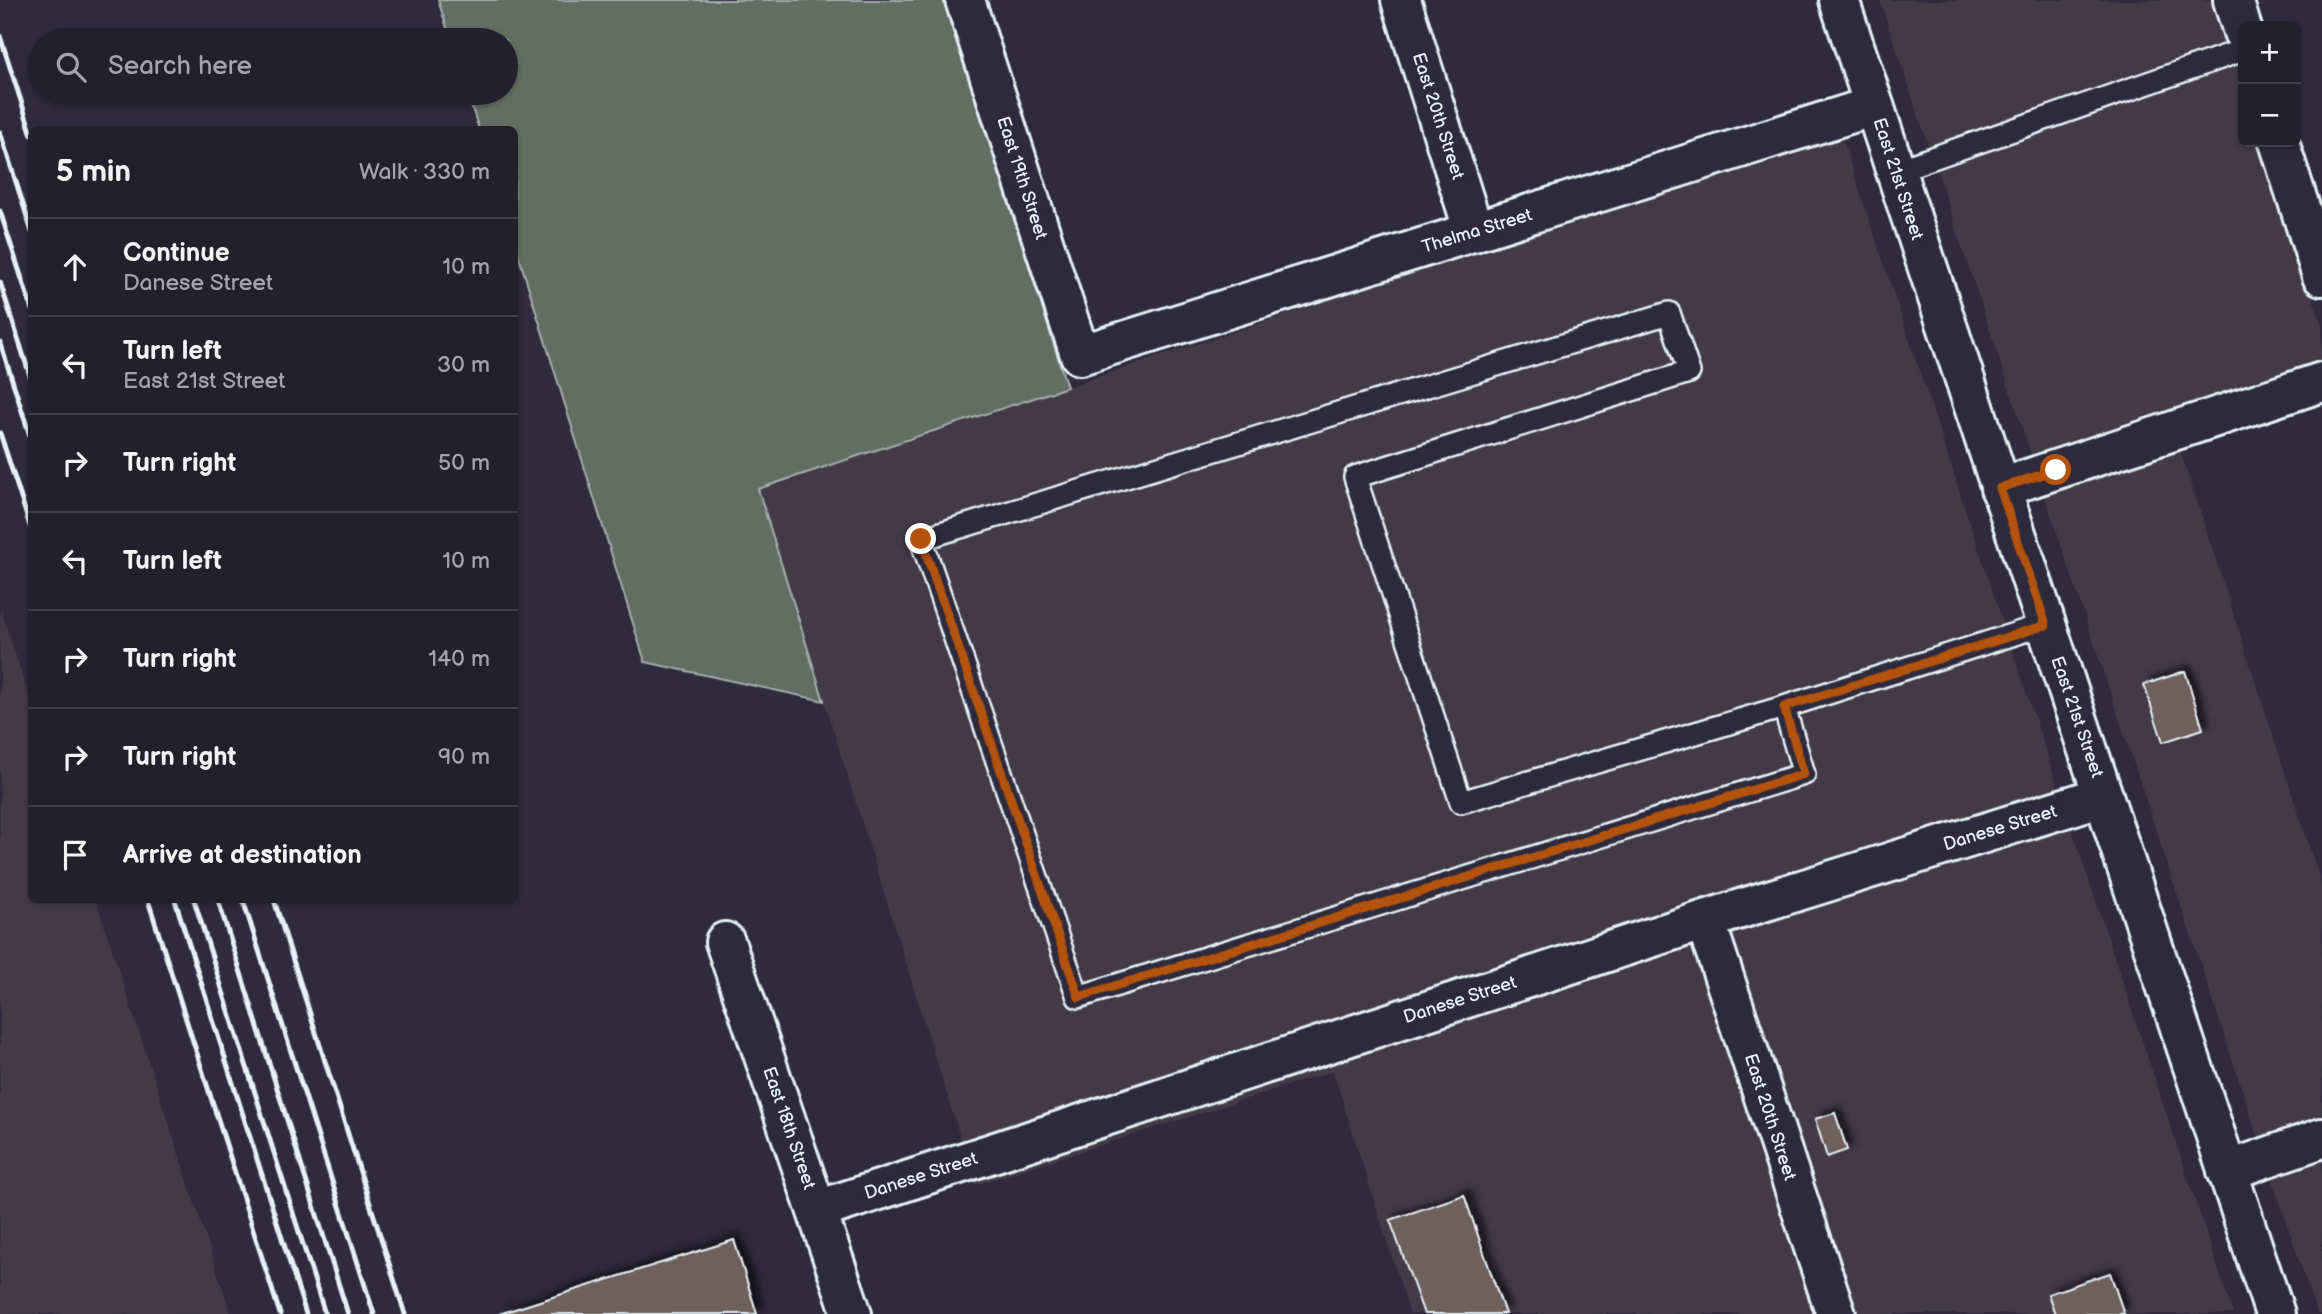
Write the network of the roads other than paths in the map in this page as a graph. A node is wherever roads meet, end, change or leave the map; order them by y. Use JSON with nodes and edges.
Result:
{"nodes":[{"id":1,"x":965,"y":0,"type":"edge"},
{"id":2,"x":1401,"y":0,"type":"edge"},
{"id":3,"x":1839,"y":0,"type":"edge"},
{"id":4,"x":2233,"y":0,"type":"edge"},
{"id":5,"x":2240,"y":21,"type":"edge"},
{"id":6,"x":2238,"y":52,"type":"edge"},
{"id":7,"x":1874,"y":106,"type":"junction"},
{"id":8,"x":2281,"y":147,"type":"edge"},
{"id":9,"x":1895,"y":171,"type":"junction"},
{"id":10,"x":1474,"y":232,"type":"junction"},
{"id":11,"x":2322,"y":276,"type":"edge"},
{"id":12,"x":1080,"y":355,"type":"joint"},
{"id":13,"x":2322,"y":382,"type":"edge"},
{"id":14,"x":2000,"y":488,"type":"junction"},
{"id":15,"x":2046,"y":625,"type":"junction"},
{"id":16,"x":1784,"y":707,"type":"junction"},
{"id":17,"x":2103,"y":796,"type":"junction"},
{"id":18,"x":1705,"y":920,"type":"junction"},
{"id":19,"x":725,"y":942,"type":"dead end"},
{"id":20,"x":2322,"y":1138,"type":"edge"},
{"id":21,"x":2227,"y":1171,"type":"junction"},
{"id":22,"x":818,"y":1210,"type":"junction"},
{"id":23,"x":852,"y":1314,"type":"edge"},
{"id":24,"x":1836,"y":1314,"type":"edge"},
{"id":25,"x":2275,"y":1314,"type":"edge"}],
"edges":[{"from":1,"to":12,"type":"street","name":"East 19th Street"},
{"from":2,"to":10,"type":"street","name":"East 20th Street"},
{"from":3,"to":7,"type":"street","name":"East 21st Street"},
{"from":4,"to":5,"type":"street"},
{"from":6,"to":9,"type":"lane"},
{"from":7,"to":9,"type":"street","name":"East 21st Street"},
{"from":7,"to":10,"type":"street","name":"Thelma Street"},
{"from":8,"to":11,"type":"street"},
{"from":9,"to":14,"type":"street","name":"East 21st Street"},
{"from":10,"to":12,"type":"street","name":"Thelma Street"},
{"from":13,"to":14,"type":"street"},
{"from":14,"to":15,"type":"street","name":"East 21st Street"},
{"from":15,"to":16,"type":"lane"},
{"from":15,"to":17,"type":"street","name":"East 21st Street"},
{"from":16,"to":16,"type":"lane"},
{"from":17,"to":18,"type":"street","name":"Danese Street"},
{"from":17,"to":21,"type":"street","name":"East 21st Street"},
{"from":18,"to":22,"type":"street","name":"Danese Street"},
{"from":18,"to":24,"type":"street","name":"East 20th Street"},
{"from":19,"to":22,"type":"street","name":"East 18th Street"},
{"from":20,"to":21,"type":"street"},
{"from":21,"to":25,"type":"street","name":"East 21st Street"},
{"from":22,"to":23,"type":"street","name":"East 18th Street"}]}
